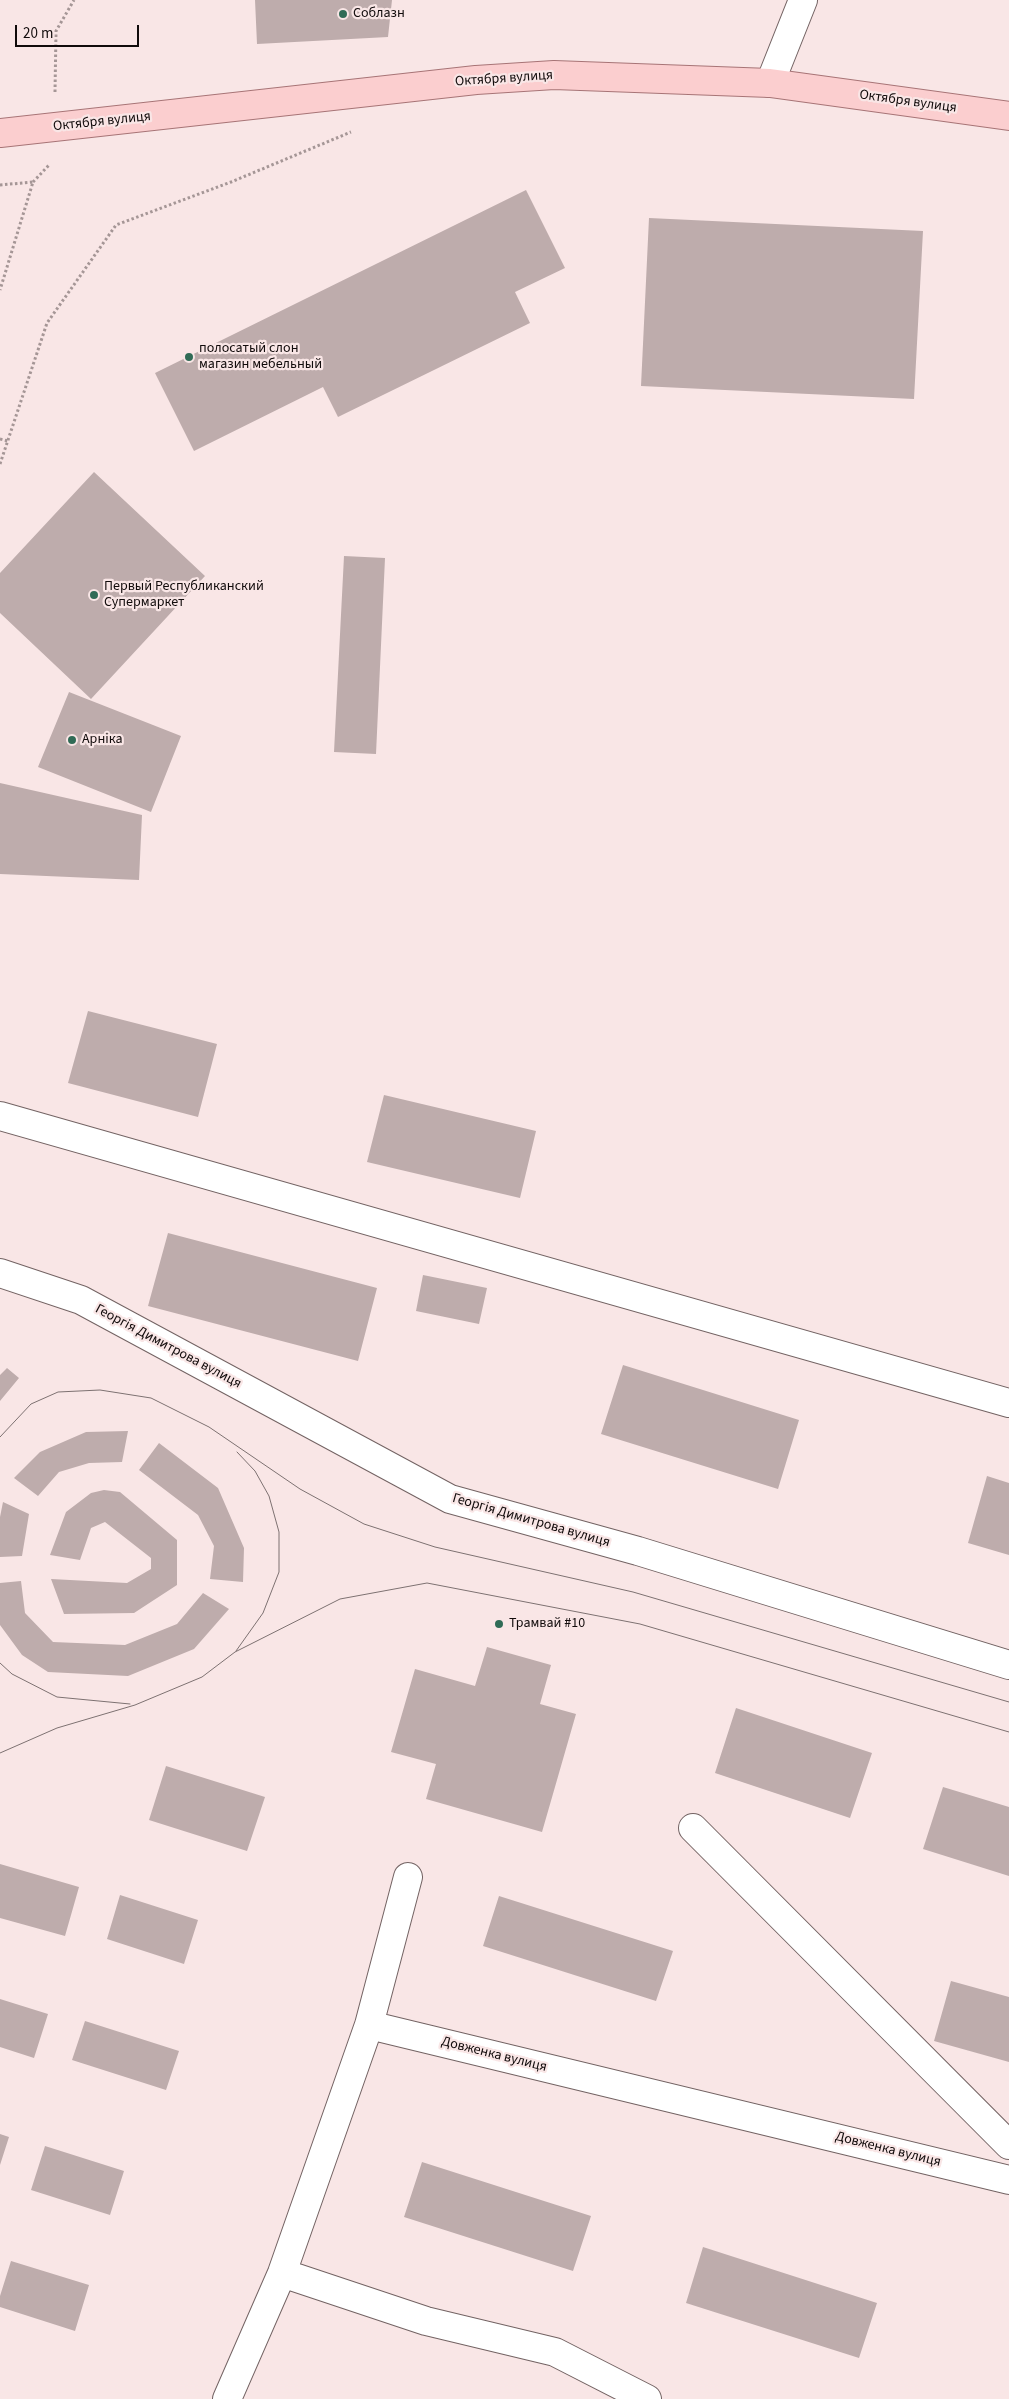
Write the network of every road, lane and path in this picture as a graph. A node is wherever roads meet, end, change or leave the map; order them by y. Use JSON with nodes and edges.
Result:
{"nodes":[{"id":1,"x":803,"y":0,"type":"edge"},
{"id":2,"x":770,"y":83,"type":"junction"},
{"id":3,"x":1009,"y":116,"type":"edge"},
{"id":4,"x":358,"y":129,"type":"dead end"},
{"id":5,"x":0,"y":133,"type":"edge"},
{"id":6,"x":0,"y":185,"type":"edge"},
{"id":7,"x":0,"y":290,"type":"edge"},
{"id":8,"x":0,"y":439,"type":"edge"},
{"id":9,"x":8,"y":441,"type":"junction"},
{"id":10,"x":0,"y":464,"type":"edge"},
{"id":11,"x":0,"y":1116,"type":"edge"},
{"id":12,"x":0,"y":1273,"type":"edge"},
{"id":13,"x":1009,"y":1403,"type":"edge"},
{"id":14,"x":1009,"y":1665,"type":"edge"},
{"id":15,"x":693,"y":1828,"type":"dead end"},
{"id":16,"x":408,"y":1877,"type":"dead end"},
{"id":17,"x":369,"y":2025,"type":"junction"},
{"id":18,"x":1009,"y":2145,"type":"edge"},
{"id":19,"x":1009,"y":2180,"type":"edge"},
{"id":20,"x":282,"y":2273,"type":"junction"},
{"id":21,"x":227,"y":2399,"type":"edge"},
{"id":22,"x":647,"y":2399,"type":"edge"}],
"edges":[{"from":1,"to":2,"type":"street"},
{"from":2,"to":3,"type":"main road","name":"Октября вулиця"},
{"from":2,"to":5,"type":"main road","name":"Октября вулиця"},
{"from":4,"to":9,"type":"path"},
{"from":6,"to":7,"type":"path"},
{"from":8,"to":9,"type":"path"},
{"from":9,"to":10,"type":"path"},
{"from":11,"to":13,"type":"street"},
{"from":12,"to":14,"type":"street","name":"Георгія Димитрова вулиця"},
{"from":15,"to":18,"type":"street"},
{"from":16,"to":17,"type":"street"},
{"from":17,"to":19,"type":"street","name":"Довженка вулиця"},
{"from":17,"to":20,"type":"street"},
{"from":20,"to":21,"type":"street"},
{"from":20,"to":22,"type":"street"}]}
